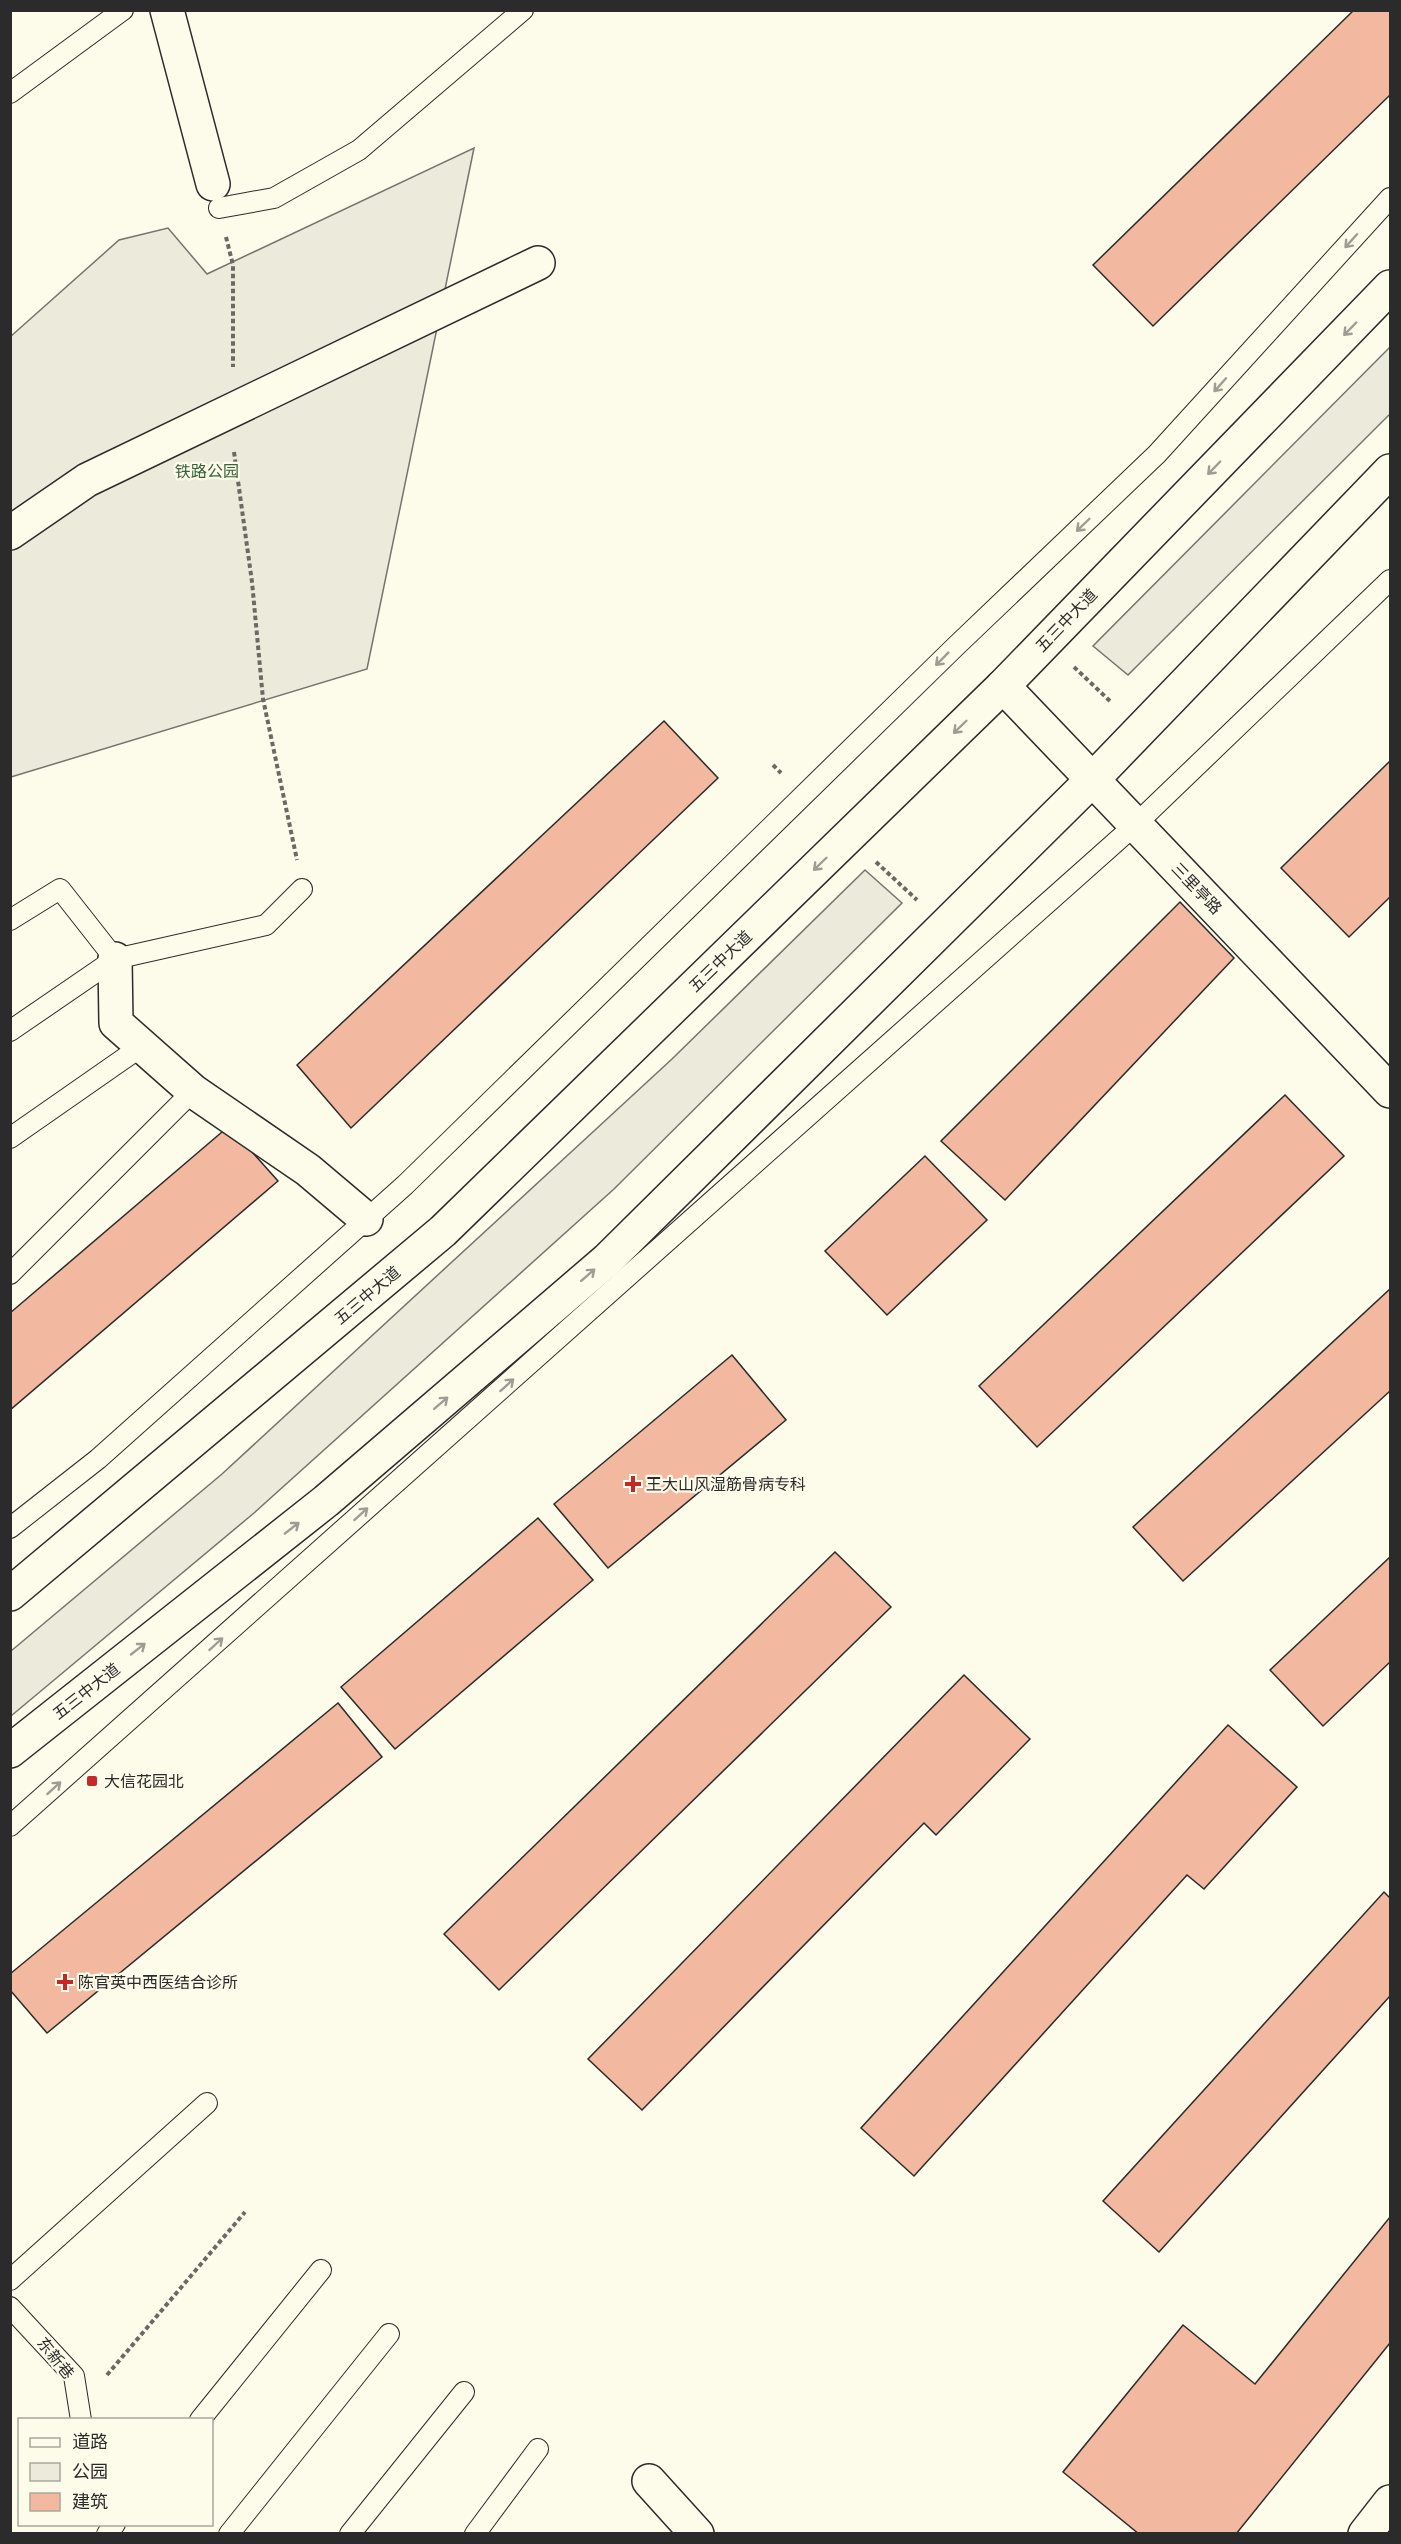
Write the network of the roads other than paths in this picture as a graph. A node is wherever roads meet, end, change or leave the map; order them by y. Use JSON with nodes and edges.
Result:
{"nodes":[{"id":1,"x":123,"y":10,"type":"edge"},
{"id":2,"x":167,"y":10,"type":"edge"},
{"id":3,"x":524,"y":10,"type":"edge"},
{"id":4,"x":10,"y":93,"type":"edge"},
{"id":5,"x":216,"y":196,"type":"joint"},
{"id":6,"x":1390,"y":198,"type":"edge"},
{"id":7,"x":538,"y":262,"type":"dead end"},
{"id":8,"x":1390,"y":286,"type":"edge"},
{"id":9,"x":1390,"y":471,"type":"edge"},
{"id":10,"x":10,"y":533,"type":"edge"},
{"id":11,"x":1390,"y":580,"type":"edge"},
{"id":12,"x":1003,"y":686,"type":"junction"},
{"id":13,"x":1093,"y":779,"type":"junction"},
{"id":14,"x":1136,"y":824,"type":"junction"},
{"id":15,"x":302,"y":889,"type":"road end"},
{"id":16,"x":10,"y":920,"type":"edge"},
{"id":17,"x":115,"y":959,"type":"junction"},
{"id":18,"x":10,"y":1031,"type":"edge"},
{"id":19,"x":142,"y":1046,"type":"junction"},
{"id":20,"x":193,"y":1091,"type":"junction"},
{"id":21,"x":1390,"y":1091,"type":"edge"},
{"id":22,"x":10,"y":1138,"type":"edge"},
{"id":23,"x":366,"y":1219,"type":"junction"},
{"id":24,"x":10,"y":1274,"type":"edge"},
{"id":25,"x":10,"y":1528,"type":"edge"},
{"id":26,"x":10,"y":1594,"type":"edge"},
{"id":27,"x":10,"y":1751,"type":"edge"},
{"id":28,"x":10,"y":1827,"type":"edge"},
{"id":29,"x":207,"y":2103,"type":"dead end"},
{"id":30,"x":321,"y":2270,"type":"dead end"},
{"id":31,"x":10,"y":2280,"type":"edge"},
{"id":32,"x":10,"y":2307,"type":"edge"},
{"id":33,"x":389,"y":2334,"type":"dead end"},
{"id":34,"x":464,"y":2392,"type":"dead end"},
{"id":35,"x":80,"y":2413,"type":"edge"},
{"id":36,"x":202,"y":2418,"type":"edge"},
{"id":37,"x":538,"y":2449,"type":"dead end"},
{"id":38,"x":649,"y":2481,"type":"dead end"},
{"id":39,"x":1390,"y":2502,"type":"edge"},
{"id":40,"x":229,"y":2534,"type":"edge"},
{"id":41,"x":350,"y":2534,"type":"edge"},
{"id":42,"x":475,"y":2534,"type":"edge"},
{"id":43,"x":697,"y":2534,"type":"edge"},
{"id":44,"x":1365,"y":2534,"type":"edge"}],
"edges":[{"from":1,"to":4,"type":"lane"},
{"from":2,"to":5,"type":"main road"},
{"from":3,"to":5,"type":"lane"},
{"from":6,"to":23,"type":"lane","one_way":true},
{"from":7,"to":10,"type":"main road"},
{"from":8,"to":12,"type":"main road","name":"五三中大道","one_way":true},
{"from":9,"to":13,"type":"main road","name":"五三中大道"},
{"from":11,"to":14,"type":"lane"},
{"from":12,"to":13,"type":"main road","name":"三里亭路"},
{"from":12,"to":26,"type":"main road","name":"五三中大道","one_way":true},
{"from":13,"to":14,"type":"main road","name":"三里亭路"},
{"from":27,"to":13,"type":"main road","name":"五三中大道","one_way":true},
{"from":14,"to":21,"type":"main road","name":"三里亭路"},
{"from":28,"to":14,"type":"lane","one_way":true},
{"from":15,"to":17,"type":"lane"},
{"from":16,"to":17,"type":"lane"},
{"from":17,"to":18,"type":"lane"},
{"from":17,"to":19,"type":"main road"},
{"from":19,"to":20,"type":"main road"},
{"from":19,"to":22,"type":"lane"},
{"from":20,"to":23,"type":"main road"},
{"from":20,"to":24,"type":"lane"},
{"from":23,"to":25,"type":"lane"},
{"from":29,"to":31,"type":"lane"},
{"from":30,"to":36,"type":"lane"},
{"from":32,"to":35,"type":"lane","name":"东新巷"},
{"from":33,"to":40,"type":"lane"},
{"from":34,"to":41,"type":"lane"},
{"from":37,"to":42,"type":"lane"},
{"from":38,"to":43,"type":"main road"},
{"from":39,"to":44,"type":"main road"}]}
